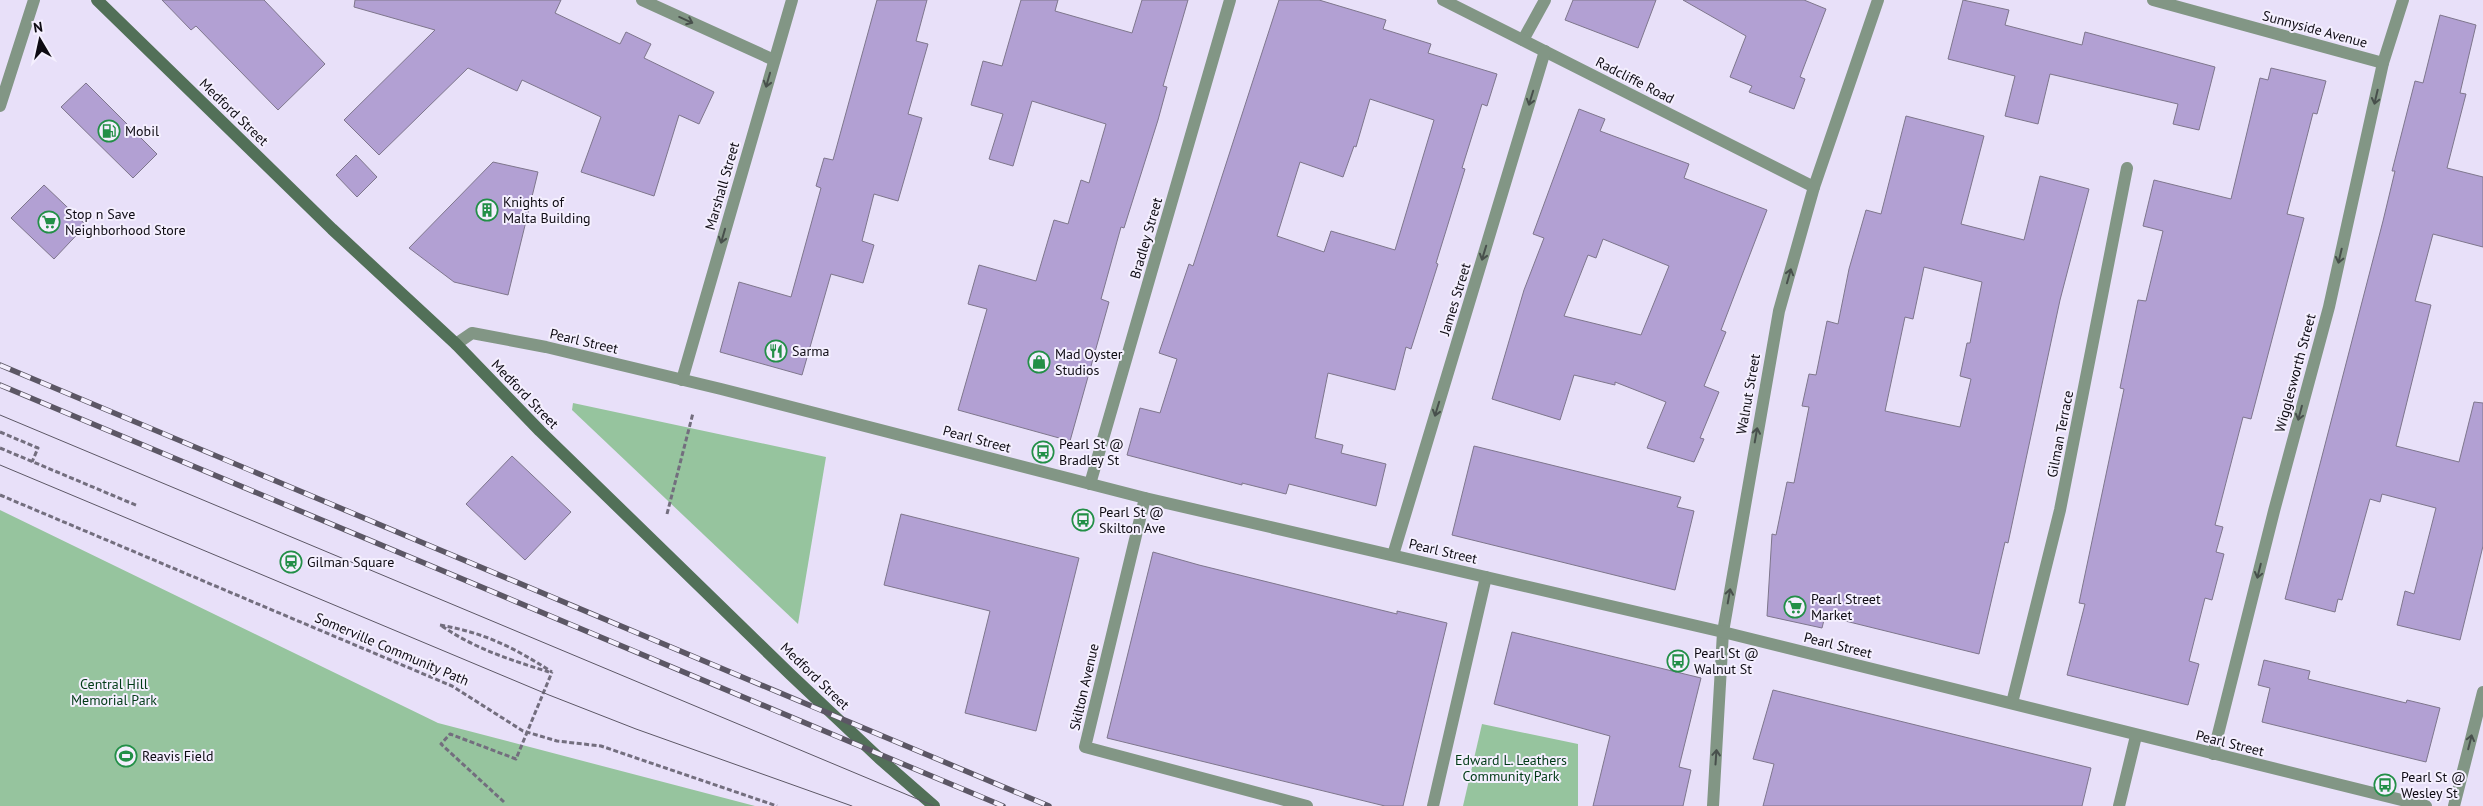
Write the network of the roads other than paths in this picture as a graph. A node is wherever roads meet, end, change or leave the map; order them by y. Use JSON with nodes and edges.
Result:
{"nodes":[{"id":1,"x":34,"y":0,"type":"edge"},
{"id":2,"x":97,"y":0,"type":"edge"},
{"id":3,"x":642,"y":0,"type":"edge"},
{"id":4,"x":792,"y":0,"type":"edge"},
{"id":5,"x":1230,"y":0,"type":"edge"},
{"id":6,"x":1443,"y":0,"type":"edge"},
{"id":7,"x":1545,"y":0,"type":"edge"},
{"id":8,"x":1878,"y":0,"type":"edge"},
{"id":9,"x":2153,"y":0,"type":"edge"},
{"id":10,"x":2403,"y":0,"type":"edge"},
{"id":11,"x":1523,"y":40,"type":"junction"},
{"id":12,"x":1546,"y":51,"type":"junction"},
{"id":13,"x":774,"y":60,"type":"junction"},
{"id":14,"x":2383,"y":63,"type":"junction"},
{"id":15,"x":0,"y":106,"type":"edge"},
{"id":16,"x":2127,"y":168,"type":"dead end"},
{"id":17,"x":1814,"y":186,"type":"junction"},
{"id":18,"x":456,"y":344,"type":"junction"},
{"id":19,"x":682,"y":380,"type":"junction"},
{"id":20,"x":1090,"y":484,"type":"junction"},
{"id":21,"x":1145,"y":498,"type":"junction"},
{"id":22,"x":1393,"y":555,"type":"junction"},
{"id":23,"x":1486,"y":577,"type":"junction"},
{"id":24,"x":1723,"y":632,"type":"junction"},
{"id":25,"x":2483,"y":692,"type":"edge"},
{"id":26,"x":2012,"y":703,"type":"junction"},
{"id":27,"x":2136,"y":736,"type":"junction"},
{"id":28,"x":2213,"y":754,"type":"junction"},
{"id":29,"x":934,"y":806,"type":"edge"},
{"id":30,"x":1307,"y":806,"type":"edge"},
{"id":31,"x":1433,"y":806,"type":"edge"},
{"id":32,"x":1713,"y":806,"type":"edge"},
{"id":33,"x":2119,"y":806,"type":"edge"},
{"id":34,"x":2426,"y":806,"type":"edge"},
{"id":35,"x":2454,"y":806,"type":"edge"}],
"edges":[{"from":1,"to":15,"type":"street"},
{"from":2,"to":18,"type":"main road","name":"Medford Street"},
{"from":3,"to":13,"type":"street","one_way":true},
{"from":4,"to":13,"type":"street","name":"Marshall Street"},
{"from":5,"to":20,"type":"street","name":"Bradley Street"},
{"from":6,"to":11,"type":"street","name":"Radcliffe Road"},
{"from":7,"to":11,"type":"street"},
{"from":8,"to":17,"type":"street","name":"Walnut Street"},
{"from":9,"to":14,"type":"street","name":"Sunnyside Avenue"},
{"from":10,"to":14,"type":"street","name":"Wigglesworth Street"},
{"from":11,"to":12,"type":"street","name":"Radcliffe Road"},
{"from":12,"to":17,"type":"street","name":"Radcliffe Road"},
{"from":12,"to":22,"type":"street","name":"James Street","one_way":true},
{"from":13,"to":19,"type":"street","name":"Marshall Street","one_way":true},
{"from":14,"to":28,"type":"street","name":"Wigglesworth Street","one_way":true},
{"from":16,"to":26,"type":"street","name":"Gilman Terrace"},
{"from":24,"to":17,"type":"street","name":"Walnut Street","one_way":true},
{"from":18,"to":19,"type":"street","name":"Pearl Street"},
{"from":18,"to":29,"type":"main road","name":"Medford Street"},
{"from":19,"to":20,"type":"street","name":"Pearl Street"},
{"from":20,"to":21,"type":"street","name":"Pearl Street"},
{"from":21,"to":22,"type":"street","name":"Pearl Street"},
{"from":21,"to":30,"type":"street","name":"Skilton Avenue"},
{"from":22,"to":23,"type":"street","name":"Pearl Street"},
{"from":23,"to":24,"type":"street","name":"Pearl Street"},
{"from":23,"to":31,"type":"street"},
{"from":24,"to":26,"type":"street","name":"Pearl Street"},
{"from":32,"to":24,"type":"street","name":"Walnut Street","one_way":true},
{"from":35,"to":25,"type":"street","one_way":true},
{"from":26,"to":27,"type":"street","name":"Pearl Street"},
{"from":27,"to":28,"type":"street","name":"Pearl Street"},
{"from":27,"to":33,"type":"street"},
{"from":28,"to":34,"type":"street","name":"Pearl Street"}]}
